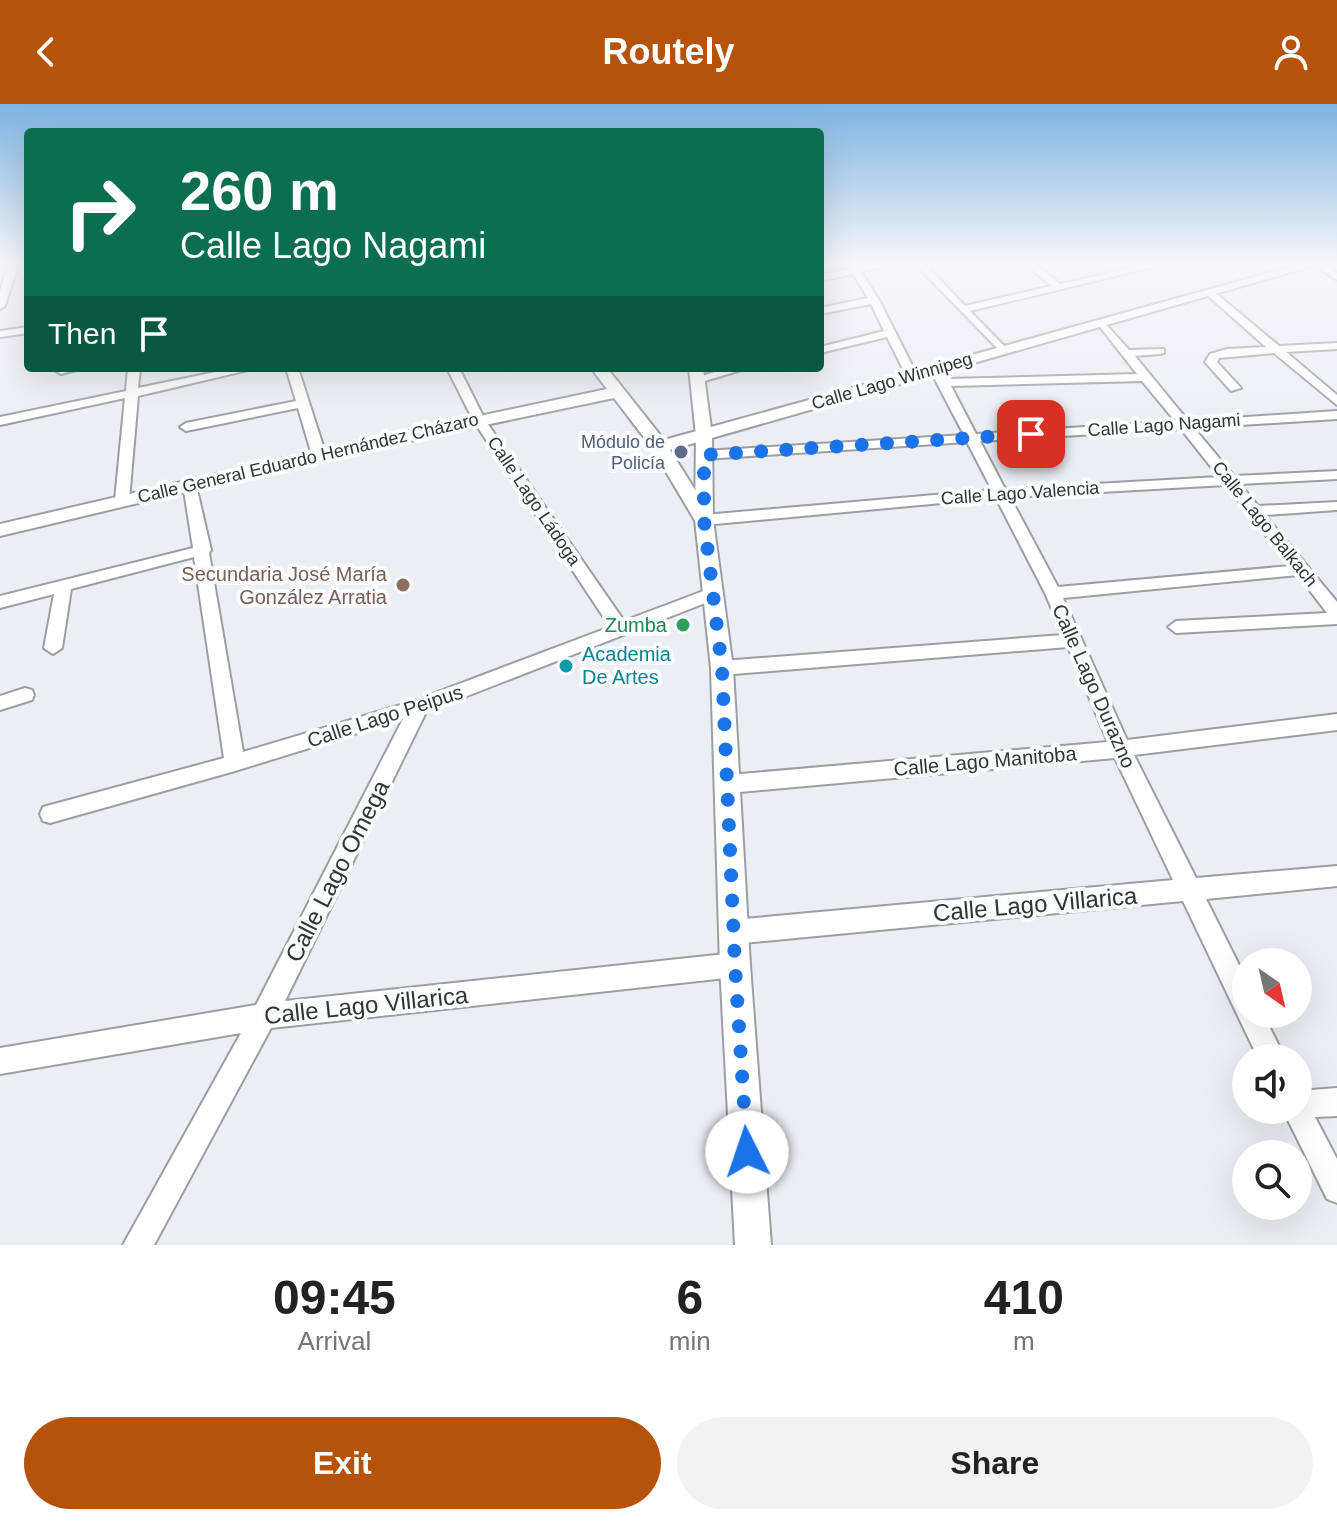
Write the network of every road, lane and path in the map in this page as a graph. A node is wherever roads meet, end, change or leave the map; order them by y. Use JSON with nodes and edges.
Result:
{"nodes":[{"id":1,"x":883,"y":318,"type":"edge"},
{"id":2,"x":973,"y":318,"type":"edge"},
{"id":3,"x":1118,"y":318,"type":"edge"},
{"id":4,"x":1239,"y":318,"type":"edge"},
{"id":5,"x":1102,"y":323,"type":"junction"},
{"id":6,"x":24,"y":331,"type":"edge"},
{"id":7,"x":891,"y":333,"type":"junction"},
{"id":8,"x":0,"y":334,"type":"edge"},
{"id":9,"x":1337,"y":346,"type":"edge"},
{"id":10,"x":824,"y":349,"type":"edge"},
{"id":11,"x":1274,"y":349,"type":"junction"},
{"id":12,"x":1002,"y":350,"type":"junction"},
{"id":13,"x":1160,"y":351,"type":"dead end"},
{"id":14,"x":1127,"y":353,"type":"junction"},
{"id":15,"x":134,"y":372,"type":"edge"},
{"id":16,"x":231,"y":372,"type":"edge"},
{"id":17,"x":293,"y":372,"type":"edge"},
{"id":18,"x":455,"y":372,"type":"edge"},
{"id":19,"x":602,"y":372,"type":"edge"},
{"id":20,"x":697,"y":373,"type":"edge"},
{"id":21,"x":911,"y":375,"type":"junction"},
{"id":22,"x":939,"y":376,"type":"junction"},
{"id":23,"x":1146,"y":377,"type":"junction"},
{"id":24,"x":1235,"y":388,"type":"dead end"},
{"id":25,"x":132,"y":392,"type":"junction"},
{"id":26,"x":617,"y":392,"type":"junction"},
{"id":27,"x":1337,"y":401,"type":"edge"},
{"id":28,"x":302,"y":404,"type":"junction"},
{"id":29,"x":1337,"y":415,"type":"edge"},
{"id":30,"x":479,"y":420,"type":"junction"},
{"id":31,"x":0,"y":421,"type":"edge"},
{"id":32,"x":1185,"y":424,"type":"junction"},
{"id":33,"x":186,"y":427,"type":"dead end"},
{"id":34,"x":704,"y":436,"type":"junction"},
{"id":35,"x":970,"y":438,"type":"junction"},
{"id":36,"x":660,"y":447,"type":"junction"},
{"id":37,"x":319,"y":455,"type":"junction"},
{"id":38,"x":704,"y":455,"type":"junction"},
{"id":39,"x":1337,"y":475,"type":"edge"},
{"id":40,"x":1228,"y":479,"type":"junction"},
{"id":41,"x":190,"y":484,"type":"junction"},
{"id":42,"x":1001,"y":493,"type":"junction"},
{"id":43,"x":122,"y":500,"type":"junction"},
{"id":44,"x":1337,"y":506,"type":"edge"},
{"id":45,"x":1254,"y":511,"type":"junction"},
{"id":46,"x":704,"y":520,"type":"junction"},
{"id":47,"x":0,"y":530,"type":"edge"},
{"id":48,"x":203,"y":550,"type":"junction"},
{"id":49,"x":1300,"y":570,"type":"junction"},
{"id":50,"x":63,"y":586,"type":"junction"},
{"id":51,"x":1053,"y":593,"type":"junction"},
{"id":52,"x":712,"y":594,"type":"junction"},
{"id":53,"x":0,"y":602,"type":"edge"},
{"id":54,"x":1337,"y":615,"type":"edge"},
{"id":55,"x":1176,"y":627,"type":"dead end"},
{"id":56,"x":622,"y":631,"type":"junction"},
{"id":57,"x":1071,"y":641,"type":"junction"},
{"id":58,"x":53,"y":648,"type":"dead end"},
{"id":59,"x":722,"y":668,"type":"junction"},
{"id":60,"x":25,"y":695,"type":"dead end"},
{"id":61,"x":0,"y":703,"type":"edge"},
{"id":62,"x":419,"y":707,"type":"junction"},
{"id":63,"x":1337,"y":722,"type":"edge"},
{"id":64,"x":1121,"y":749,"type":"junction"},
{"id":65,"x":235,"y":763,"type":"junction"},
{"id":66,"x":729,"y":784,"type":"junction"},
{"id":67,"x":50,"y":814,"type":"dead end"},
{"id":68,"x":1337,"y":876,"type":"edge"},
{"id":69,"x":1188,"y":889,"type":"junction"},
{"id":70,"x":733,"y":932,"type":"junction"},
{"id":71,"x":735,"y":965,"type":"junction"},
{"id":72,"x":1232,"y":978,"type":"edge"},
{"id":73,"x":264,"y":1016,"type":"junction"},
{"id":74,"x":0,"y":1061,"type":"edge"},
{"id":75,"x":1337,"y":1102,"type":"edge"},
{"id":76,"x":1312,"y":1106,"type":"edge"},
{"id":77,"x":1306,"y":1124,"type":"edge"},
{"id":78,"x":1337,"y":1189,"type":"edge"},
{"id":79,"x":138,"y":1245,"type":"edge"},
{"id":80,"x":753,"y":1245,"type":"edge"}],
"edges":[{"from":1,"to":7,"type":"street"},
{"from":2,"to":12,"type":"street"},
{"from":3,"to":5,"type":"main road","name":"Calle Lago Winnipeg"},
{"from":4,"to":11,"type":"street"},
{"from":5,"to":12,"type":"main road","name":"Calle Lago Winnipeg"},
{"from":5,"to":14,"type":"street","name":"Calle Lago Balkach"},
{"from":6,"to":8,"type":"street"},
{"from":7,"to":10,"type":"street"},
{"from":7,"to":21,"type":"street"},
{"from":9,"to":11,"type":"street"},
{"from":11,"to":24,"type":"street"},
{"from":11,"to":27,"type":"street"},
{"from":12,"to":22,"type":"main road","name":"Calle Lago Winnipeg"},
{"from":13,"to":14,"type":"street"},
{"from":14,"to":23,"type":"street","name":"Calle Lago Balkach"},
{"from":15,"to":25,"type":"street"},
{"from":16,"to":25,"type":"street"},
{"from":17,"to":28,"type":"street"},
{"from":18,"to":30,"type":"street","name":"Calle Lago Ládoga"},
{"from":19,"to":26,"type":"main road"},
{"from":20,"to":34,"type":"street"},
{"from":21,"to":22,"type":"main road","name":"Calle Lago Winnipeg"},
{"from":21,"to":34,"type":"main road","name":"Calle Lago Winnipeg"},
{"from":22,"to":23,"type":"street"},
{"from":22,"to":35,"type":"street","name":"Calle Lago Durazno"},
{"from":23,"to":32,"type":"street","name":"Calle Lago Balkach"},
{"from":25,"to":31,"type":"street"},
{"from":25,"to":43,"type":"street"},
{"from":26,"to":30,"type":"main road","name":"Calle General Eduardo Hernández Cházaro"},
{"from":26,"to":36,"type":"main road"},
{"from":28,"to":33,"type":"street"},
{"from":28,"to":37,"type":"street"},
{"from":29,"to":32,"type":"street","name":"Calle Lago Nagami"},
{"from":30,"to":37,"type":"main road","name":"Calle General Eduardo Hernández Cházaro"},
{"from":30,"to":56,"type":"street","name":"Calle Lago Ládoga"},
{"from":32,"to":35,"type":"street","name":"Calle Lago Nagami"},
{"from":32,"to":40,"type":"street","name":"Calle Lago Balkach"},
{"from":34,"to":36,"type":"main road","name":"Calle Lago Winnipeg"},
{"from":34,"to":38,"type":"street"},
{"from":35,"to":38,"type":"street","name":"Calle Lago Nagami"},
{"from":35,"to":42,"type":"street","name":"Calle Lago Durazno"},
{"from":36,"to":46,"type":"main road"},
{"from":37,"to":41,"type":"main road","name":"Calle General Eduardo Hernández Cházaro"},
{"from":38,"to":46,"type":"street"},
{"from":39,"to":40,"type":"street","name":"Calle Lago Valencia"},
{"from":40,"to":42,"type":"street","name":"Calle Lago Valencia"},
{"from":40,"to":45,"type":"street","name":"Calle Lago Balkach"},
{"from":41,"to":43,"type":"main road","name":"Calle General Eduardo Hernández Cházaro"},
{"from":41,"to":48,"type":"street"},
{"from":42,"to":46,"type":"street","name":"Calle Lago Valencia"},
{"from":42,"to":51,"type":"street","name":"Calle Lago Durazno"},
{"from":43,"to":47,"type":"main road","name":"Calle General Eduardo Hernández Cházaro"},
{"from":44,"to":45,"type":"street"},
{"from":45,"to":49,"type":"street","name":"Calle Lago Balkach"},
{"from":46,"to":52,"type":"street"},
{"from":48,"to":50,"type":"street"},
{"from":48,"to":65,"type":"street"},
{"from":49,"to":51,"type":"street"},
{"from":49,"to":54,"type":"street","name":"Calle Lago Balkach"},
{"from":50,"to":53,"type":"street"},
{"from":50,"to":58,"type":"street"},
{"from":51,"to":57,"type":"street","name":"Calle Lago Durazno"},
{"from":52,"to":56,"type":"street","name":"Calle Lago Peipus"},
{"from":52,"to":59,"type":"street"},
{"from":54,"to":55,"type":"street"},
{"from":56,"to":62,"type":"street","name":"Calle Lago Peipus"},
{"from":57,"to":59,"type":"street"},
{"from":57,"to":64,"type":"street","name":"Calle Lago Durazno"},
{"from":59,"to":66,"type":"street"},
{"from":60,"to":61,"type":"street"},
{"from":62,"to":65,"type":"street","name":"Calle Lago Peipus"},
{"from":62,"to":73,"type":"street","name":"Calle Lago Omega"},
{"from":63,"to":64,"type":"street","name":"Calle Lago Manitoba"},
{"from":64,"to":66,"type":"street","name":"Calle Lago Manitoba"},
{"from":64,"to":69,"type":"street","name":"Calle Lago Durazno"},
{"from":65,"to":67,"type":"street","name":"Calle Lago Peipus"},
{"from":66,"to":70,"type":"street"},
{"from":68,"to":69,"type":"street","name":"Calle Lago Villarica"},
{"from":69,"to":70,"type":"street","name":"Calle Lago Villarica"},
{"from":69,"to":72,"type":"street","name":"Calle Lago Durazno"},
{"from":70,"to":71,"type":"street"},
{"from":71,"to":73,"type":"street","name":"Calle Lago Villarica"},
{"from":71,"to":80,"type":"street"},
{"from":73,"to":74,"type":"street","name":"Calle Lago Villarica"},
{"from":73,"to":79,"type":"street","name":"Calle Lago Omega"},
{"from":75,"to":76,"type":"street"},
{"from":77,"to":78,"type":"street"}]}
